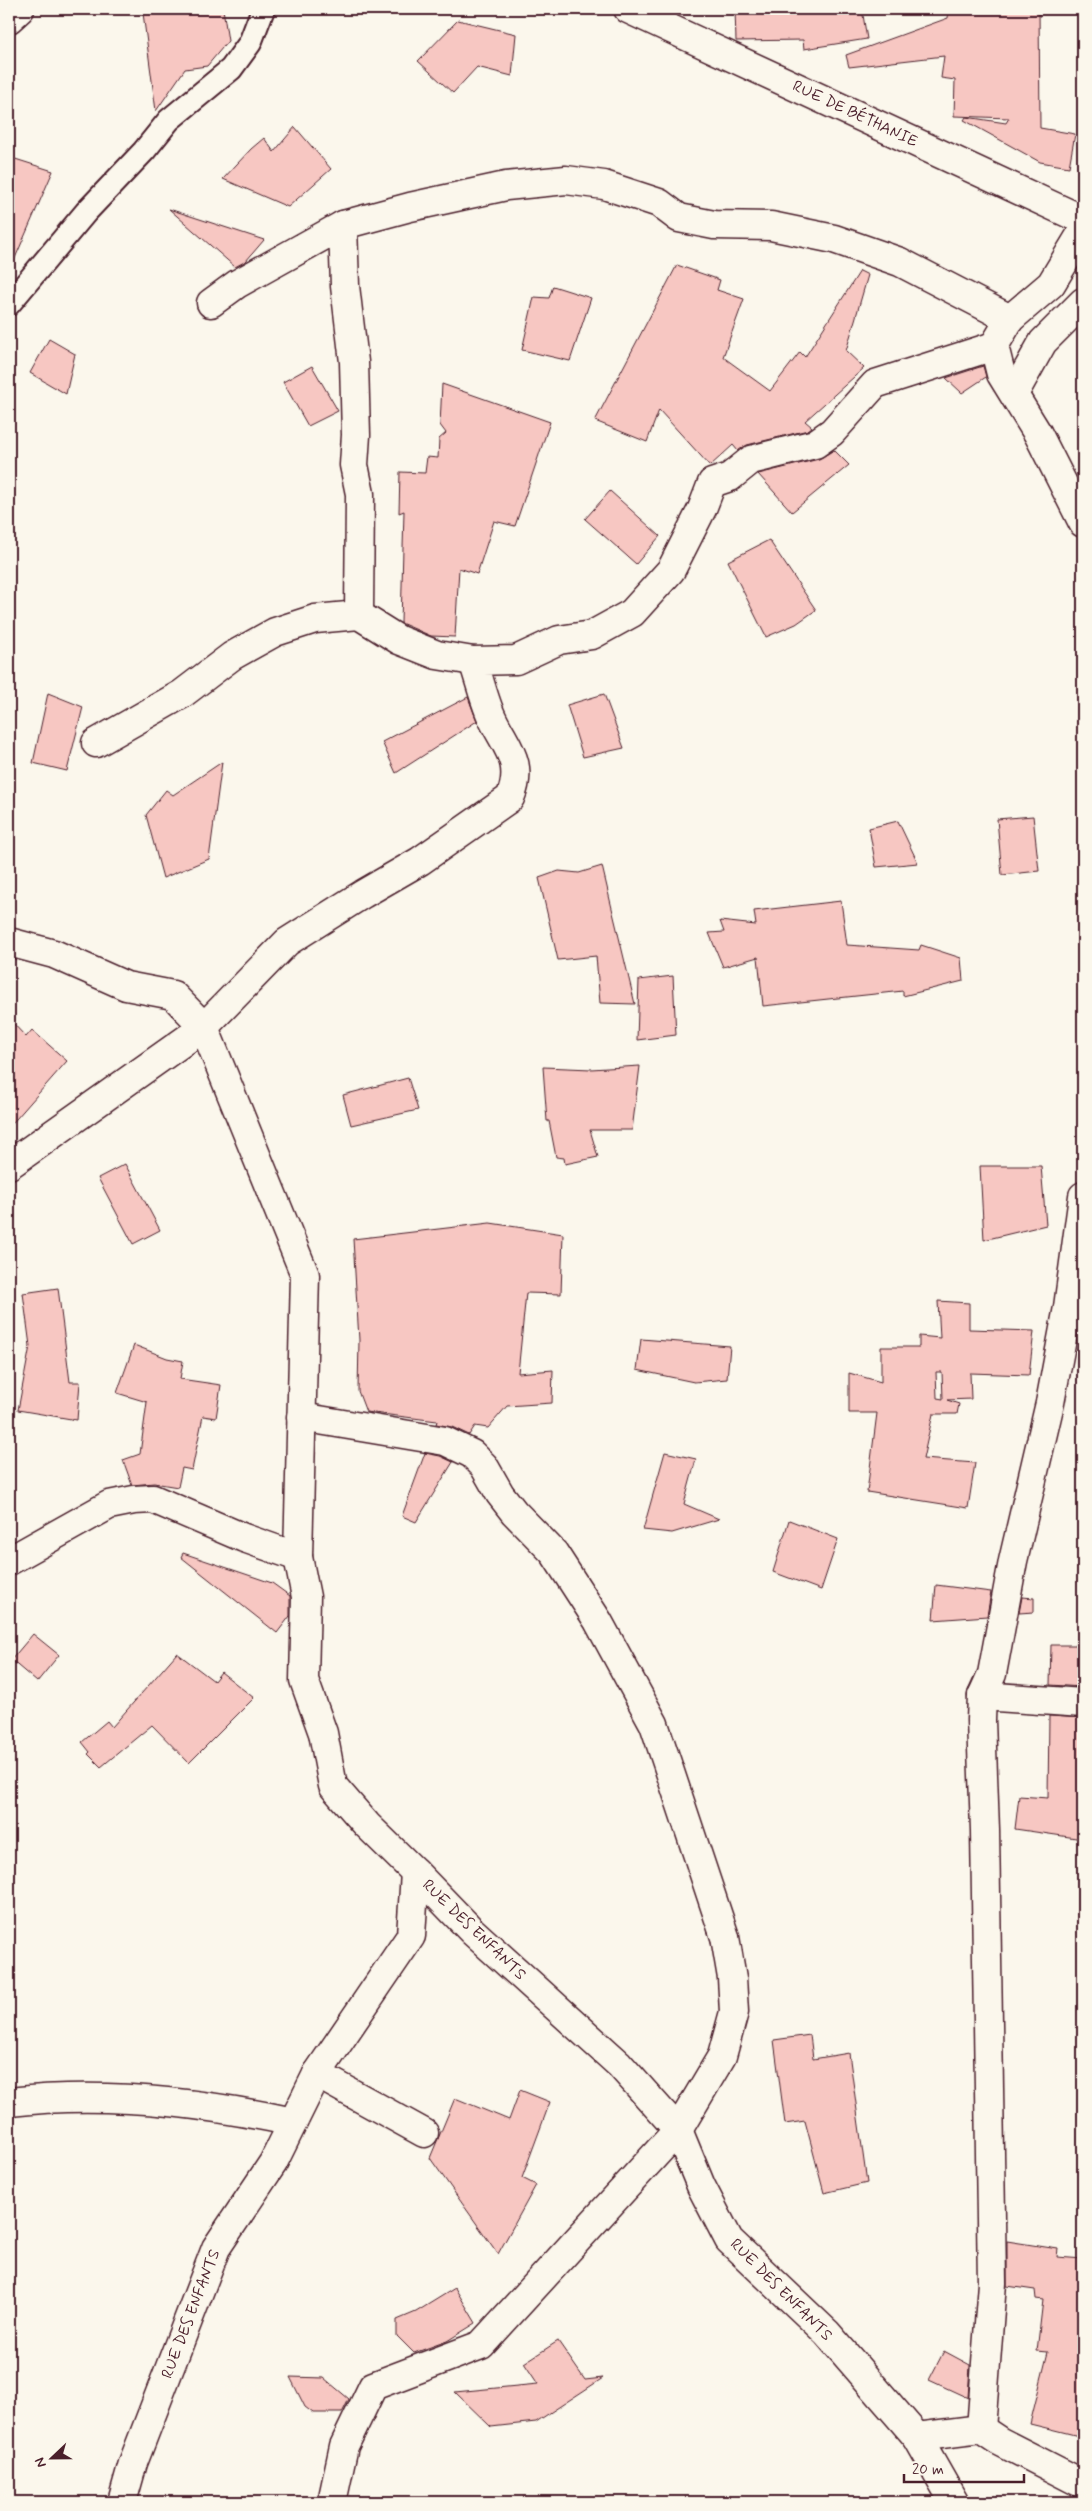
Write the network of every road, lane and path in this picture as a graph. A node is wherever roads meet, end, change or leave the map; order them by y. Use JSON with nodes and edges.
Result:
{"nodes":[{"id":1,"x":20,"y":9,"type":"edge"},
{"id":2,"x":263,"y":9,"type":"edge"},
{"id":3,"x":628,"y":9,"type":"edge"},
{"id":4,"x":9,"y":19,"type":"edge"},
{"id":5,"x":1083,"y":220,"type":"edge"},
{"id":6,"x":343,"y":225,"type":"junction"},
{"id":7,"x":1083,"y":231,"type":"edge"},
{"id":8,"x":1083,"y":302,"type":"edge"},
{"id":9,"x":211,"y":303,"type":"dead end"},
{"id":10,"x":9,"y":304,"type":"edge"},
{"id":11,"x":1010,"y":319,"type":"junction"},
{"id":12,"x":994,"y":346,"type":"junction"},
{"id":13,"x":1014,"y":394,"type":"junction"},
{"id":14,"x":1083,"y":523,"type":"edge"},
{"id":15,"x":359,"y":615,"type":"junction"},
{"id":16,"x":473,"y":661,"type":"junction"},
{"id":17,"x":96,"y":744,"type":"dead end"},
{"id":18,"x":9,"y":942,"type":"edge"},
{"id":19,"x":204,"y":1027,"type":"junction"},
{"id":20,"x":9,"y":1165,"type":"edge"},
{"id":21,"x":1083,"y":1196,"type":"edge"},
{"id":22,"x":301,"y":1417,"type":"junction"},
{"id":23,"x":298,"y":1557,"type":"junction"},
{"id":24,"x":9,"y":1560,"type":"edge"},
{"id":25,"x":982,"y":1696,"type":"junction"},
{"id":26,"x":1083,"y":1703,"type":"edge"},
{"id":27,"x":415,"y":1872,"type":"junction"},
{"id":28,"x":317,"y":2074,"type":"junction"},
{"id":29,"x":9,"y":2102,"type":"edge"},
{"id":30,"x":293,"y":2122,"type":"junction"},
{"id":31,"x":678,"y":2130,"type":"junction"},
{"id":32,"x":424,"y":2133,"type":"dead end"},
{"id":33,"x":981,"y":2429,"type":"junction"},
{"id":34,"x":917,"y":2437,"type":"junction"},
{"id":35,"x":1083,"y":2484,"type":"edge"},
{"id":36,"x":122,"y":2502,"type":"edge"},
{"id":37,"x":332,"y":2502,"type":"edge"},
{"id":38,"x":954,"y":2502,"type":"edge"}],
"edges":[{"from":1,"to":4,"type":"street"},
{"from":2,"to":10,"type":"lane"},
{"from":3,"to":5,"type":"street","name":"RUE DE BÉTHANIE"},
{"from":6,"to":9,"type":"street"},
{"from":6,"to":11,"type":"street"},
{"from":6,"to":15,"type":"street"},
{"from":7,"to":11,"type":"street"},
{"from":8,"to":13,"type":"street"},
{"from":11,"to":12,"type":"street"},
{"from":12,"to":13,"type":"street"},
{"from":12,"to":16,"type":"street"},
{"from":13,"to":14,"type":"street"},
{"from":15,"to":16,"type":"street"},
{"from":15,"to":17,"type":"street"},
{"from":16,"to":19,"type":"street"},
{"from":18,"to":19,"type":"street"},
{"from":19,"to":20,"type":"street"},
{"from":19,"to":22,"type":"street"},
{"from":21,"to":25,"type":"street"},
{"from":22,"to":23,"type":"street"},
{"from":22,"to":31,"type":"street"},
{"from":23,"to":24,"type":"street"},
{"from":23,"to":27,"type":"street"},
{"from":25,"to":26,"type":"street"},
{"from":25,"to":33,"type":"street"},
{"from":27,"to":28,"type":"street","name":"RUE DES ENFANTS"},
{"from":27,"to":31,"type":"street","name":"RUE DES ENFANTS"},
{"from":28,"to":30,"type":"street","name":"RUE DES ENFANTS"},
{"from":28,"to":32,"type":"street"},
{"from":29,"to":30,"type":"street"},
{"from":30,"to":36,"type":"street","name":"RUE DES ENFANTS"},
{"from":31,"to":34,"type":"street","name":"RUE DES ENFANTS"},
{"from":31,"to":37,"type":"street"},
{"from":33,"to":34,"type":"street"},
{"from":33,"to":35,"type":"street"},
{"from":34,"to":38,"type":"street","name":"RUE DES ENFANTS"}]}
